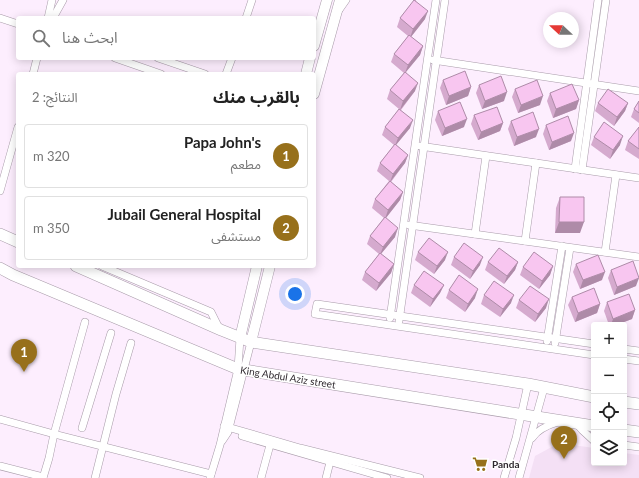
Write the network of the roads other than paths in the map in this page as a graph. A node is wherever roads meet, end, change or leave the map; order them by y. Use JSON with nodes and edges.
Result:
{"nodes":[{"id":1,"x":52,"y":0,"type":"edge"},
{"id":2,"x":63,"y":0,"type":"edge"},
{"id":3,"x":252,"y":0,"type":"edge"},
{"id":4,"x":327,"y":0,"type":"edge"},
{"id":5,"x":340,"y":0,"type":"edge"},
{"id":6,"x":346,"y":0,"type":"edge"},
{"id":7,"x":436,"y":0,"type":"edge"},
{"id":8,"x":445,"y":0,"type":"edge"},
{"id":9,"x":598,"y":0,"type":"edge"},
{"id":10,"x":606,"y":0,"type":"edge"},
{"id":11,"x":336,"y":13,"type":"junction"},
{"id":12,"x":48,"y":16,"type":"edge"},
{"id":13,"x":54,"y":16,"type":"edge"},
{"id":14,"x":247,"y":16,"type":"edge"},
{"id":15,"x":0,"y":18,"type":"edge"},
{"id":16,"x":16,"y":23,"type":"edge"},
{"id":17,"x":316,"y":39,"type":"edge"},
{"id":18,"x":427,"y":59,"type":"junction"},
{"id":19,"x":37,"y":60,"type":"edge"},
{"id":20,"x":121,"y":60,"type":"edge"},
{"id":21,"x":164,"y":60,"type":"edge"},
{"id":22,"x":231,"y":60,"type":"edge"},
{"id":23,"x":310,"y":60,"type":"edge"},
{"id":24,"x":436,"y":61,"type":"junction"},
{"id":25,"x":34,"y":72,"type":"edge"},
{"id":26,"x":154,"y":72,"type":"edge"},
{"id":27,"x":199,"y":72,"type":"edge"},
{"id":28,"x":227,"y":72,"type":"edge"},
{"id":29,"x":306,"y":72,"type":"edge"},
{"id":30,"x":590,"y":83,"type":"junction"},
{"id":31,"x":316,"y":87,"type":"edge"},
{"id":32,"x":639,"y":90,"type":"edge"},
{"id":33,"x":16,"y":134,"type":"edge"},
{"id":34,"x":415,"y":145,"type":"junction"},
{"id":35,"x":424,"y":147,"type":"junction"},
{"id":36,"x":486,"y":156,"type":"junction"},
{"id":37,"x":536,"y":163,"type":"junction"},
{"id":38,"x":578,"y":170,"type":"junction"},
{"id":39,"x":616,"y":175,"type":"junction"},
{"id":40,"x":639,"y":178,"type":"edge"},
{"id":41,"x":0,"y":191,"type":"edge"},
{"id":42,"x":403,"y":224,"type":"junction"},
{"id":43,"x":413,"y":225,"type":"junction"},
{"id":44,"x":0,"y":234,"type":"edge"},
{"id":45,"x":475,"y":234,"type":"junction"},
{"id":46,"x":16,"y":241,"type":"edge"},
{"id":47,"x":525,"y":241,"type":"junction"},
{"id":48,"x":562,"y":246,"type":"junction"},
{"id":49,"x":570,"y":248,"type":"junction"},
{"id":50,"x":605,"y":252,"type":"junction"},
{"id":51,"x":639,"y":257,"type":"edge"},
{"id":52,"x":0,"y":268,"type":"edge"},
{"id":53,"x":81,"y":268,"type":"edge"},
{"id":54,"x":107,"y":268,"type":"edge"},
{"id":55,"x":257,"y":268,"type":"edge"},
{"id":56,"x":270,"y":268,"type":"edge"},
{"id":57,"x":390,"y":315,"type":"junction"},
{"id":58,"x":400,"y":317,"type":"junction"},
{"id":59,"x":85,"y":322,"type":"dead end"},
{"id":60,"x":388,"y":325,"type":"junction"},
{"id":61,"x":398,"y":327,"type":"junction"},
{"id":62,"x":221,"y":330,"type":"junction"},
{"id":63,"x":111,"y":334,"type":"dead end"},
{"id":64,"x":240,"y":338,"type":"junction"},
{"id":65,"x":548,"y":338,"type":"junction"},
{"id":66,"x":556,"y":339,"type":"junction"},
{"id":67,"x":251,"y":342,"type":"junction"},
{"id":68,"x":131,"y":343,"type":"dead end"},
{"id":69,"x":591,"y":344,"type":"edge"},
{"id":70,"x":546,"y":348,"type":"junction"},
{"id":71,"x":554,"y":349,"type":"junction"},
{"id":72,"x":627,"y":349,"type":"edge"},
{"id":73,"x":639,"y":351,"type":"edge"},
{"id":74,"x":591,"y":355,"type":"edge"},
{"id":75,"x":627,"y":359,"type":"edge"},
{"id":76,"x":639,"y":361,"type":"edge"},
{"id":77,"x":241,"y":370,"type":"junction"},
{"id":78,"x":528,"y":384,"type":"junction"},
{"id":79,"x":544,"y":388,"type":"junction"},
{"id":80,"x":591,"y":396,"type":"edge"},
{"id":81,"x":627,"y":402,"type":"edge"},
{"id":82,"x":639,"y":404,"type":"edge"},
{"id":83,"x":521,"y":415,"type":"junction"},
{"id":84,"x":536,"y":417,"type":"junction"},
{"id":85,"x":0,"y":419,"type":"edge"},
{"id":86,"x":560,"y":421,"type":"junction"},
{"id":87,"x":576,"y":423,"type":"junction"},
{"id":88,"x":591,"y":426,"type":"edge"},
{"id":89,"x":82,"y":428,"type":"dead end"},
{"id":90,"x":226,"y":429,"type":"junction"},
{"id":91,"x":627,"y":430,"type":"edge"},
{"id":92,"x":639,"y":432,"type":"edge"},
{"id":93,"x":54,"y":434,"type":"junction"},
{"id":94,"x":591,"y":438,"type":"edge"},
{"id":95,"x":529,"y":441,"type":"junction"},
{"id":96,"x":270,"y":445,"type":"junction"},
{"id":97,"x":627,"y":446,"type":"edge"},
{"id":98,"x":102,"y":447,"type":"junction"},
{"id":99,"x":639,"y":448,"type":"edge"},
{"id":100,"x":330,"y":462,"type":"junction"},
{"id":101,"x":0,"y":466,"type":"edge"},
{"id":102,"x":210,"y":476,"type":"edge"},
{"id":103,"x":43,"y":477,"type":"edge"},
{"id":104,"x":95,"y":478,"type":"edge"},
{"id":105,"x":261,"y":478,"type":"edge"},
{"id":106,"x":326,"y":478,"type":"edge"},
{"id":107,"x":387,"y":478,"type":"edge"},
{"id":108,"x":420,"y":478,"type":"edge"},
{"id":109,"x":504,"y":478,"type":"edge"},
{"id":110,"x":519,"y":478,"type":"edge"}],
"edges":[{"from":1,"to":12,"type":"street"},
{"from":2,"to":13,"type":"street"},
{"from":3,"to":14,"type":"street"},
{"from":4,"to":17,"type":"main road"},
{"from":5,"to":11,"type":"main road"},
{"from":6,"to":11,"type":"street"},
{"from":7,"to":18,"type":"street"},
{"from":8,"to":24,"type":"street"},
{"from":9,"to":30,"type":"street"},
{"from":10,"to":30,"type":"street"},
{"from":11,"to":31,"type":"main road"},
{"from":15,"to":16,"type":"street"},
{"from":18,"to":24,"type":"street"},
{"from":18,"to":34,"type":"street"},
{"from":19,"to":25,"type":"street"},
{"from":20,"to":26,"type":"street"},
{"from":21,"to":27,"type":"street"},
{"from":22,"to":28,"type":"street"},
{"from":23,"to":29,"type":"main road"},
{"from":24,"to":30,"type":"street"},
{"from":24,"to":35,"type":"street"},
{"from":30,"to":32,"type":"street"},
{"from":30,"to":38,"type":"street"},
{"from":33,"to":41,"type":"street"},
{"from":34,"to":35,"type":"street"},
{"from":34,"to":42,"type":"street"},
{"from":35,"to":36,"type":"street"},
{"from":35,"to":43,"type":"street"},
{"from":36,"to":37,"type":"street"},
{"from":36,"to":45,"type":"street"},
{"from":37,"to":38,"type":"street"},
{"from":37,"to":47,"type":"street"},
{"from":38,"to":39,"type":"street"},
{"from":39,"to":40,"type":"street"},
{"from":39,"to":50,"type":"street"},
{"from":42,"to":43,"type":"street"},
{"from":42,"to":57,"type":"street"},
{"from":43,"to":45,"type":"street"},
{"from":43,"to":58,"type":"street"},
{"from":44,"to":46,"type":"main road"},
{"from":45,"to":47,"type":"street"},
{"from":47,"to":48,"type":"street"},
{"from":48,"to":49,"type":"street"},
{"from":48,"to":65,"type":"street"},
{"from":49,"to":50,"type":"street"},
{"from":49,"to":66,"type":"street"},
{"from":50,"to":51,"type":"street"},
{"from":52,"to":77,"type":"main road","name":"King Abdul Aziz street"},
{"from":53,"to":62,"type":"main road"},
{"from":54,"to":62,"type":"street"},
{"from":55,"to":64,"type":"main road"},
{"from":56,"to":67,"type":"main road"},
{"from":57,"to":58,"type":"street"},
{"from":57,"to":60,"type":"street"},
{"from":57,"to":60,"type":"street"},
{"from":58,"to":61,"type":"street"},
{"from":58,"to":65,"type":"street"},
{"from":59,"to":93,"type":"street"},
{"from":60,"to":61,"type":"street"},
{"from":61,"to":70,"type":"street"},
{"from":62,"to":64,"type":"main road"},
{"from":63,"to":89,"type":"street"},
{"from":64,"to":67,"type":"main road"},
{"from":64,"to":77,"type":"street"},
{"from":65,"to":66,"type":"street"},
{"from":65,"to":70,"type":"street"},
{"from":66,"to":69,"type":"street"},
{"from":66,"to":71,"type":"street"},
{"from":67,"to":77,"type":"street"},
{"from":67,"to":78,"type":"main road"},
{"from":68,"to":98,"type":"street"},
{"from":70,"to":71,"type":"street"},
{"from":71,"to":74,"type":"street"},
{"from":72,"to":73,"type":"street"},
{"from":75,"to":76,"type":"street"},
{"from":77,"to":83,"type":"main road","name":"King Abdul Aziz street"},
{"from":77,"to":90,"type":"street"},
{"from":78,"to":79,"type":"main road"},
{"from":78,"to":83,"type":"street"},
{"from":79,"to":80,"type":"main road"},
{"from":79,"to":84,"type":"street"},
{"from":81,"to":82,"type":"main road"},
{"from":83,"to":84,"type":"main road","name":"King Abdul Aziz street"},
{"from":83,"to":109,"type":"street"},
{"from":84,"to":86,"type":"main road","name":"King Abdul Aziz street"},
{"from":84,"to":95,"type":"street"},
{"from":85,"to":93,"type":"street"},
{"from":86,"to":87,"type":"main road","name":"King Abdul Aziz street"},
{"from":86,"to":95,"type":"street"},
{"from":87,"to":88,"type":"main road","name":"King Abdul Aziz street"},
{"from":87,"to":94,"type":"street"},
{"from":90,"to":96,"type":"street"},
{"from":90,"to":102,"type":"street"},
{"from":90,"to":108,"type":"street"},
{"from":91,"to":92,"type":"main road"},
{"from":93,"to":98,"type":"street"},
{"from":93,"to":103,"type":"street"},
{"from":95,"to":110,"type":"street"},
{"from":96,"to":100,"type":"street"},
{"from":96,"to":105,"type":"street"},
{"from":97,"to":99,"type":"street"},
{"from":98,"to":102,"type":"street"},
{"from":98,"to":104,"type":"street"},
{"from":100,"to":106,"type":"street"},
{"from":100,"to":107,"type":"street"},
{"from":101,"to":103,"type":"street"}]}
